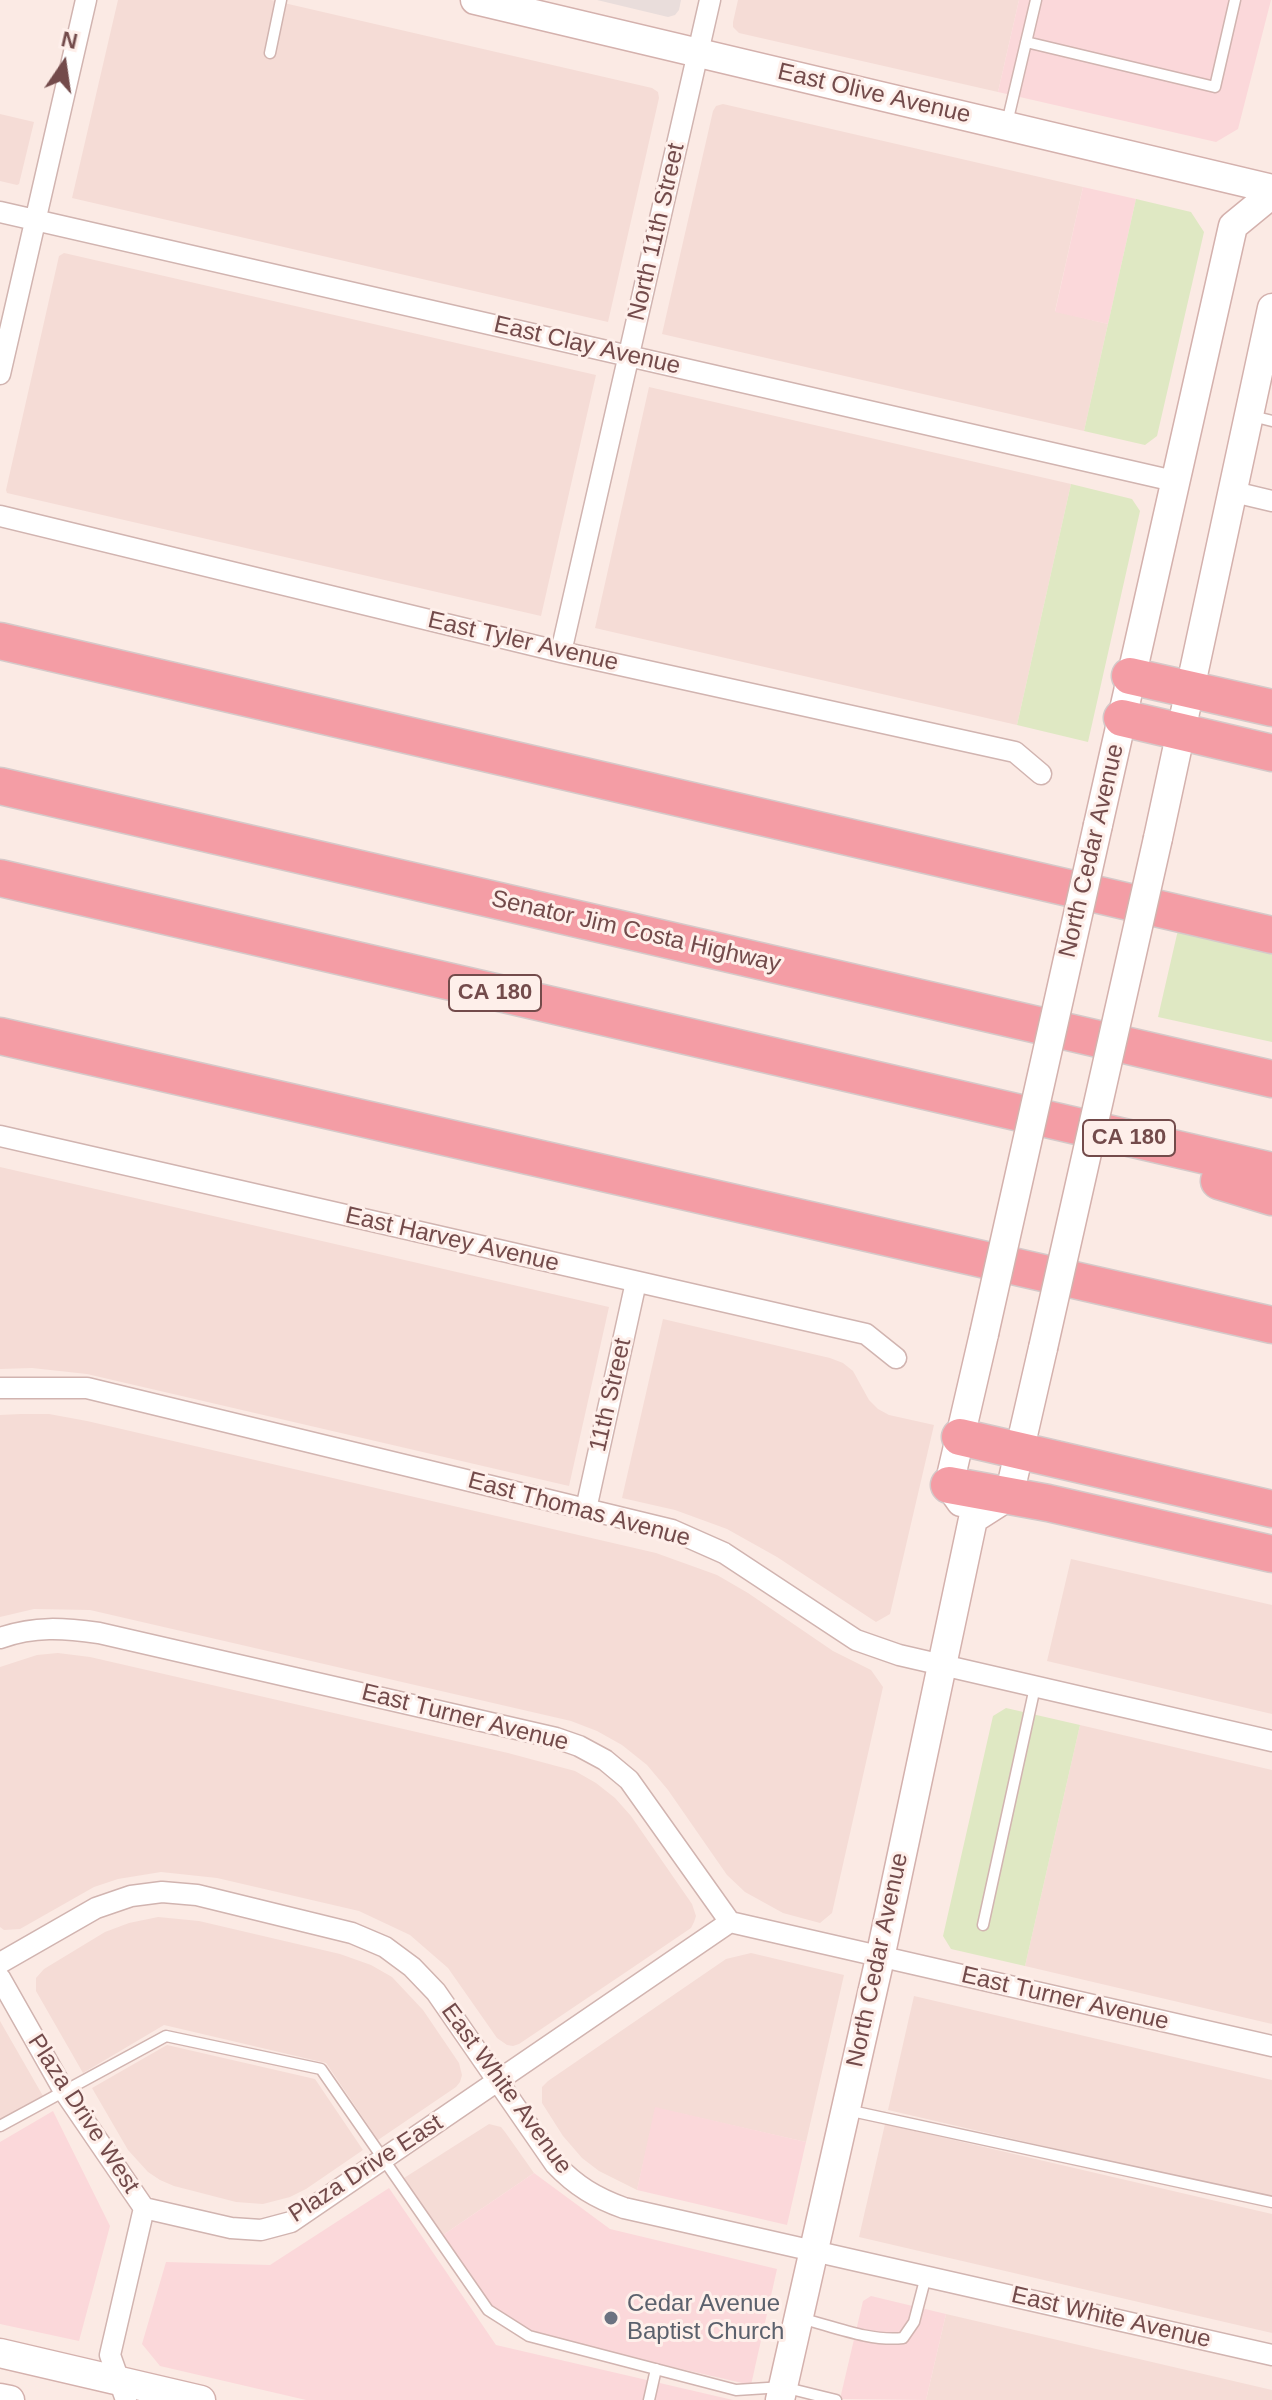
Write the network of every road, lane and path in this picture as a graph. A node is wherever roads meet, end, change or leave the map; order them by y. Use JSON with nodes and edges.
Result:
{"nodes":[{"id":1,"x":86,"y":0,"type":"edge"},
{"id":2,"x":281,"y":0,"type":"edge"},
{"id":3,"x":475,"y":0,"type":"edge"},
{"id":4,"x":710,"y":0,"type":"edge"},
{"id":5,"x":1036,"y":0,"type":"edge"},
{"id":6,"x":1235,"y":0,"type":"edge"},
{"id":7,"x":1026,"y":42,"type":"junction"},
{"id":8,"x":698,"y":51,"type":"junction"},
{"id":9,"x":270,"y":53,"type":"dead end"},
{"id":10,"x":1007,"y":125,"type":"junction"},
{"id":11,"x":1272,"y":191,"type":"edge"},
{"id":12,"x":0,"y":212,"type":"edge"},
{"id":13,"x":35,"y":220,"type":"junction"},
{"id":14,"x":1271,"y":323,"type":"edge"},
{"id":15,"x":628,"y":356,"type":"junction"},
{"id":16,"x":1,"y":367,"type":"edge"},
{"id":17,"x":1261,"y":418,"type":"edge"},
{"id":18,"x":1174,"y":481,"type":"junction"},
{"id":19,"x":1234,"y":492,"type":"junction"},
{"id":20,"x":1272,"y":501,"type":"edge"},
{"id":21,"x":0,"y":516,"type":"edge"},
{"id":22,"x":0,"y":618,"type":"edge"},
{"id":23,"x":0,"y":641,"type":"edge"},
{"id":24,"x":561,"y":652,"type":"junction"},
{"id":25,"x":1130,"y":676,"type":"junction"},
{"id":26,"x":1190,"y":689,"type":"junction"},
{"id":27,"x":1272,"y":708,"type":"edge"},
{"id":28,"x":1122,"y":718,"type":"junction"},
{"id":29,"x":1181,"y":732,"type":"junction"},
{"id":30,"x":452,"y":746,"type":"junction"},
{"id":31,"x":1272,"y":753,"type":"edge"},
{"id":32,"x":0,"y":762,"type":"edge"},
{"id":33,"x":1041,"y":774,"type":"dead end"},
{"id":34,"x":0,"y":786,"type":"edge"},
{"id":35,"x":2,"y":879,"type":"edge"},
{"id":36,"x":420,"y":882,"type":"junction"},
{"id":37,"x":1272,"y":935,"type":"edge"},
{"id":38,"x":1011,"y":1018,"type":"junction"},
{"id":39,"x":0,"y":1036,"type":"edge"},
{"id":40,"x":0,"y":1044,"type":"edge"},
{"id":41,"x":82,"y":1055,"type":"junction"},
{"id":42,"x":1272,"y":1063,"type":"edge"},
{"id":43,"x":1272,"y":1079,"type":"edge"},
{"id":44,"x":985,"y":1106,"type":"junction"},
{"id":45,"x":0,"y":1136,"type":"edge"},
{"id":46,"x":1272,"y":1171,"type":"edge"},
{"id":47,"x":1272,"y":1197,"type":"edge"},
{"id":48,"x":636,"y":1282,"type":"junction"},
{"id":49,"x":1272,"y":1325,"type":"edge"},
{"id":50,"x":896,"y":1358,"type":"dead end"},
{"id":51,"x":0,"y":1388,"type":"edge"},
{"id":52,"x":960,"y":1437,"type":"junction"},
{"id":53,"x":1020,"y":1451,"type":"junction"},
{"id":54,"x":949,"y":1485,"type":"junction"},
{"id":55,"x":1009,"y":1496,"type":"junction"},
{"id":56,"x":586,"y":1509,"type":"junction"},
{"id":57,"x":1272,"y":1509,"type":"edge"},
{"id":58,"x":973,"y":1519,"type":"junction"},
{"id":59,"x":1272,"y":1554,"type":"edge"},
{"id":60,"x":0,"y":1638,"type":"edge"},
{"id":61,"x":941,"y":1665,"type":"junction"},
{"id":62,"x":1035,"y":1687,"type":"junction"},
{"id":63,"x":1272,"y":1741,"type":"edge"},
{"id":64,"x":730,"y":1922,"type":"junction"},
{"id":65,"x":983,"y":1925,"type":"dead end"},
{"id":66,"x":880,"y":1958,"type":"junction"},
{"id":67,"x":0,"y":1963,"type":"edge"},
{"id":68,"x":0,"y":1978,"type":"edge"},
{"id":69,"x":1272,"y":2046,"type":"edge"},
{"id":70,"x":497,"y":2083,"type":"junction"},
{"id":71,"x":64,"y":2091,"type":"junction"},
{"id":72,"x":845,"y":2110,"type":"junction"},
{"id":73,"x":0,"y":2126,"type":"edge"},
{"id":74,"x":384,"y":2159,"type":"junction"},
{"id":75,"x":1272,"y":2202,"type":"edge"},
{"id":76,"x":144,"y":2208,"type":"junction"},
{"id":77,"x":813,"y":2250,"type":"junction"},
{"id":78,"x":926,"y":2276,"type":"junction"},
{"id":79,"x":799,"y":2317,"type":"junction"},
{"id":80,"x":0,"y":2353,"type":"edge"},
{"id":81,"x":1272,"y":2355,"type":"edge"},
{"id":82,"x":656,"y":2369,"type":"junction"},
{"id":83,"x":122,"y":2390,"type":"edge"},
{"id":84,"x":782,"y":2394,"type":"edge"},
{"id":85,"x":201,"y":2400,"type":"edge"},
{"id":86,"x":649,"y":2400,"type":"edge"},
{"id":87,"x":836,"y":2400,"type":"edge"}],
"edges":[{"from":1,"to":13,"type":"street"},
{"from":2,"to":9,"type":"lane"},
{"from":3,"to":8,"type":"main road","name":"East Olive Avenue"},
{"from":4,"to":8,"type":"street","name":"North 11th Street"},
{"from":5,"to":7,"type":"lane"},
{"from":6,"to":7,"type":"lane"},
{"from":7,"to":10,"type":"lane"},
{"from":8,"to":10,"type":"main road","name":"East Olive Avenue"},
{"from":8,"to":15,"type":"street","name":"North 11th Street"},
{"from":10,"to":11,"type":"main road","name":"East Olive Avenue"},
{"from":11,"to":18,"type":"main road","name":"North Cedar Avenue"},
{"from":12,"to":13,"type":"street","name":"East Clay Avenue"},
{"from":13,"to":15,"type":"street","name":"East Clay Avenue"},
{"from":13,"to":16,"type":"street"},
{"from":14,"to":17,"type":"main road"},
{"from":15,"to":18,"type":"street","name":"East Clay Avenue"},
{"from":15,"to":24,"type":"street","name":"North 11th Street"},
{"from":17,"to":19,"type":"main road"},
{"from":18,"to":25,"type":"main road","name":"North Cedar Avenue"},
{"from":19,"to":20,"type":"street"},
{"from":19,"to":26,"type":"main road"},
{"from":21,"to":24,"type":"street","name":"East Tyler Avenue"},
{"from":22,"to":30,"type":"highway"},
{"from":23,"to":30,"type":"highway"},
{"from":24,"to":33,"type":"street","name":"East Tyler Avenue"},
{"from":25,"to":26,"type":"highway"},
{"from":25,"to":28,"type":"main road","name":"North Cedar Avenue"},
{"from":26,"to":27,"type":"highway"},
{"from":26,"to":29,"type":"main road"},
{"from":28,"to":29,"type":"highway"},
{"from":28,"to":52,"type":"main road","name":"North Cedar Avenue","bridge":true},
{"from":29,"to":31,"type":"highway"},
{"from":29,"to":53,"type":"main road","bridge":true},
{"from":30,"to":37,"type":"highway"},
{"from":32,"to":36,"type":"highway"},
{"from":34,"to":36,"type":"highway","name":"Senator Jim Costa Highway"},
{"from":35,"to":44,"type":"highway","number":"CA 180"},
{"from":36,"to":38,"type":"highway","name":"Senator Jim Costa Highway"},
{"from":38,"to":42,"type":"highway"},
{"from":38,"to":43,"type":"highway","name":"Senator Jim Costa Highway"},
{"from":39,"to":41,"type":"highway"},
{"from":40,"to":41,"type":"highway"},
{"from":41,"to":49,"type":"highway"},
{"from":44,"to":46,"type":"highway","number":"CA 180"},
{"from":44,"to":47,"type":"highway"},
{"from":45,"to":48,"type":"street","name":"East Harvey Avenue"},
{"from":48,"to":50,"type":"street","name":"East Harvey Avenue"},
{"from":48,"to":56,"type":"street","name":"11th Street"},
{"from":51,"to":56,"type":"street","name":"East Thomas Avenue"},
{"from":52,"to":53,"type":"highway"},
{"from":52,"to":54,"type":"main road","name":"North Cedar Avenue"},
{"from":53,"to":55,"type":"main road"},
{"from":53,"to":57,"type":"highway"},
{"from":54,"to":55,"type":"highway"},
{"from":54,"to":58,"type":"main road"},
{"from":55,"to":58,"type":"main road"},
{"from":55,"to":59,"type":"highway"},
{"from":56,"to":61,"type":"street","name":"East Thomas Avenue"},
{"from":58,"to":61,"type":"main road","name":"North Cedar Avenue"},
{"from":60,"to":64,"type":"street","name":"East Turner Avenue"},
{"from":61,"to":62,"type":"street","name":"East Thomas Avenue"},
{"from":61,"to":66,"type":"main road","name":"North Cedar Avenue"},
{"from":62,"to":63,"type":"street","name":"East Thomas Avenue"},
{"from":62,"to":65,"type":"lane"},
{"from":64,"to":66,"type":"street","name":"East Turner Avenue"},
{"from":64,"to":70,"type":"street","name":"Plaza Drive East"},
{"from":66,"to":69,"type":"street","name":"East Turner Avenue"},
{"from":66,"to":72,"type":"main road","name":"North Cedar Avenue"},
{"from":67,"to":70,"type":"street","name":"East White Avenue"},
{"from":68,"to":71,"type":"street","name":"Plaza Drive West"},
{"from":70,"to":74,"type":"street","name":"Plaza Drive East"},
{"from":70,"to":77,"type":"street","name":"East White Avenue"},
{"from":71,"to":73,"type":"lane"},
{"from":71,"to":74,"type":"lane"},
{"from":71,"to":76,"type":"street","name":"Plaza Drive West"},
{"from":72,"to":75,"type":"lane"},
{"from":72,"to":77,"type":"main road","name":"North Cedar Avenue"},
{"from":74,"to":76,"type":"street","name":"Plaza Drive East"},
{"from":74,"to":82,"type":"lane"},
{"from":76,"to":83,"type":"street"},
{"from":77,"to":78,"type":"street","name":"East White Avenue"},
{"from":77,"to":79,"type":"main road","name":"North Cedar Avenue"},
{"from":78,"to":79,"type":"lane"},
{"from":78,"to":81,"type":"street","name":"East White Avenue"},
{"from":79,"to":84,"type":"main road","name":"North Cedar Avenue"},
{"from":80,"to":83,"type":"main road"},
{"from":82,"to":84,"type":"lane"},
{"from":82,"to":86,"type":"lane"},
{"from":83,"to":85,"type":"main road"},
{"from":84,"to":87,"type":"lane"}]}
